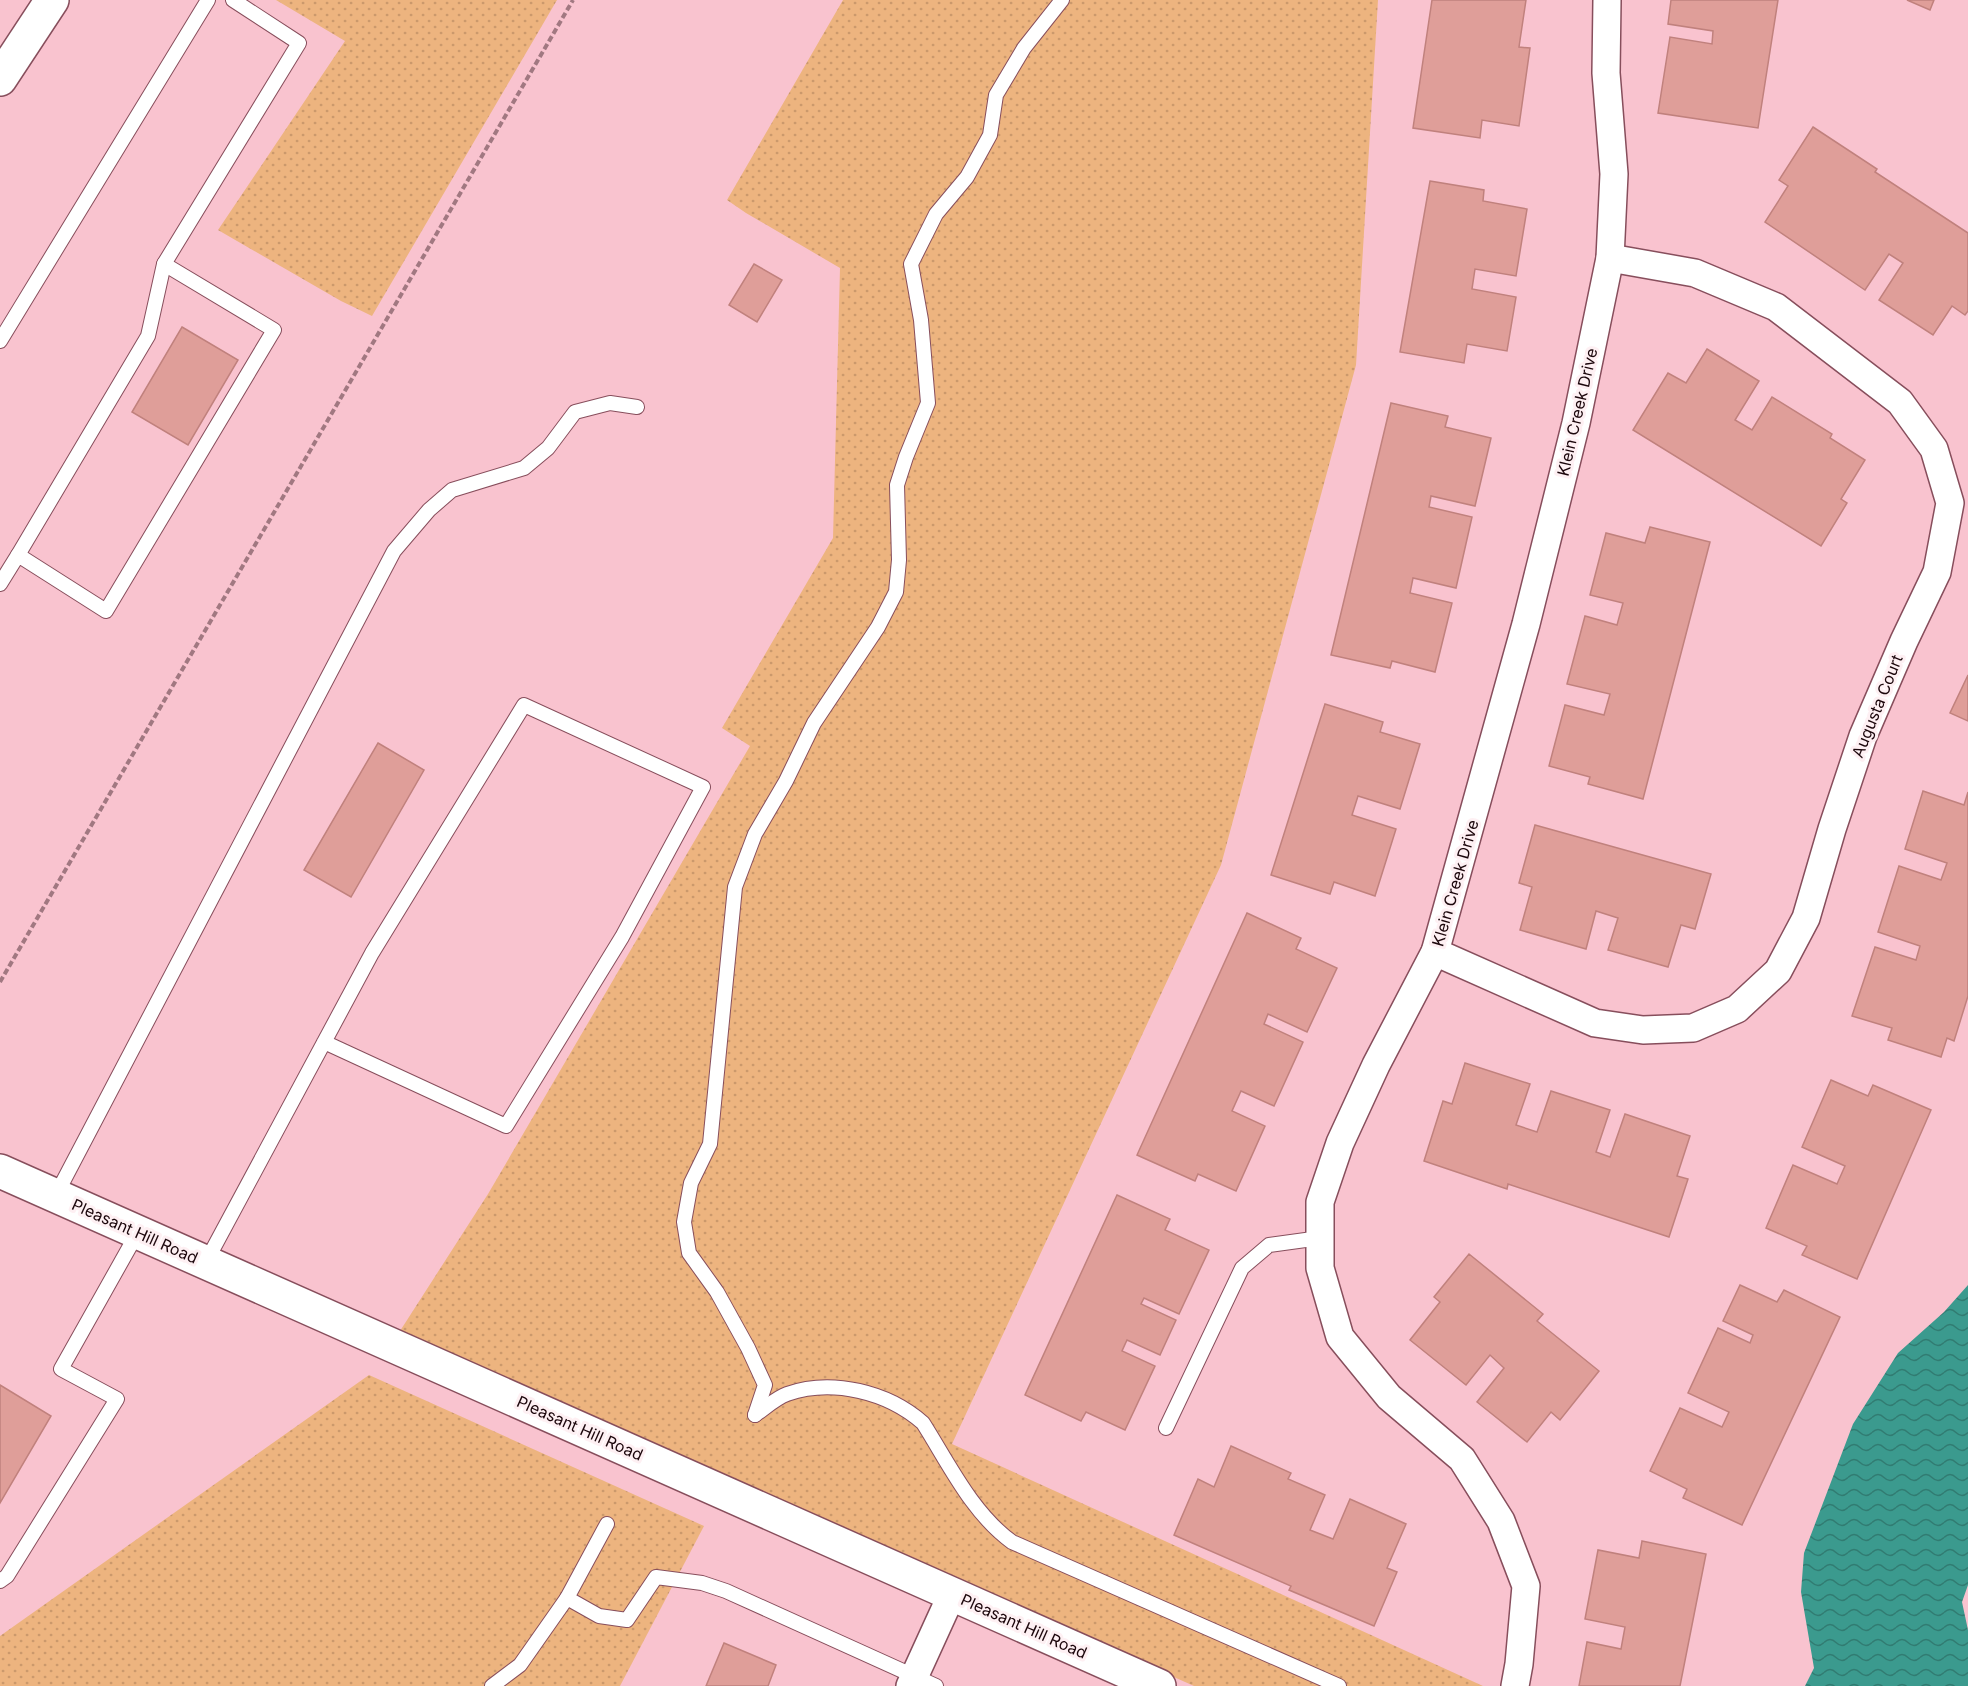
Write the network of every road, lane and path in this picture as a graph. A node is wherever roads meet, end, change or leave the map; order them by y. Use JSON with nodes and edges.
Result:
{"nodes":[{"id":1,"x":52,"y":0,"type":"edge"},
{"id":2,"x":208,"y":0,"type":"edge"},
{"id":3,"x":233,"y":0,"type":"edge"},
{"id":4,"x":573,"y":0,"type":"edge"},
{"id":5,"x":1062,"y":0,"type":"edge"},
{"id":6,"x":1607,"y":0,"type":"edge"},
{"id":7,"x":0,"y":79,"type":"edge"},
{"id":8,"x":1610,"y":258,"type":"junction"},
{"id":9,"x":164,"y":264,"type":"junction"},
{"id":10,"x":0,"y":341,"type":"edge"},
{"id":11,"x":637,"y":407,"type":"dead end"},
{"id":12,"x":18,"y":555,"type":"junction"},
{"id":13,"x":0,"y":584,"type":"edge"},
{"id":14,"x":1435,"y":952,"type":"junction"},
{"id":15,"x":0,"y":982,"type":"edge"},
{"id":16,"x":324,"y":1042,"type":"junction"},
{"id":17,"x":0,"y":1171,"type":"edge"},
{"id":18,"x":56,"y":1195,"type":"junction"},
{"id":19,"x":138,"y":1232,"type":"junction"},
{"id":20,"x":1320,"y":1238,"type":"junction"},
{"id":21,"x":206,"y":1262,"type":"junction"},
{"id":22,"x":1166,"y":1428,"type":"dead end"},
{"id":23,"x":607,"y":1524,"type":"dead end"},
{"id":24,"x":0,"y":1581,"type":"edge"},
{"id":25,"x":952,"y":1594,"type":"junction"},
{"id":26,"x":567,"y":1598,"type":"junction"},
{"id":27,"x":920,"y":1683,"type":"edge"},
{"id":28,"x":492,"y":1686,"type":"edge"},
{"id":29,"x":1159,"y":1686,"type":"edge"},
{"id":30,"x":1339,"y":1686,"type":"edge"},
{"id":31,"x":1515,"y":1686,"type":"edge"}],
"edges":[{"from":1,"to":7,"type":"street"},
{"from":2,"to":10,"type":"lane"},
{"from":3,"to":9,"type":"lane"},
{"from":4,"to":15,"type":"path"},
{"from":5,"to":30,"type":"lane"},
{"from":6,"to":8,"type":"street","name":"Klein Creek Drive"},
{"from":8,"to":14,"type":"street","name":"Klein Creek Drive"},
{"from":8,"to":14,"type":"street","name":"Augusta Court"},
{"from":9,"to":12,"type":"lane"},
{"from":9,"to":12,"type":"lane"},
{"from":11,"to":18,"type":"lane"},
{"from":12,"to":13,"type":"lane"},
{"from":14,"to":20,"type":"street","name":"Klein Creek Drive"},
{"from":16,"to":16,"type":"lane"},
{"from":16,"to":21,"type":"lane"},
{"from":17,"to":18,"type":"street","name":"Pleasant Hill Road"},
{"from":18,"to":19,"type":"street","name":"Pleasant Hill Road"},
{"from":19,"to":21,"type":"street","name":"Pleasant Hill Road"},
{"from":19,"to":24,"type":"lane"},
{"from":20,"to":22,"type":"lane"},
{"from":20,"to":31,"type":"street","name":"Klein Creek Drive"},
{"from":21,"to":25,"type":"street","name":"Pleasant Hill Road"},
{"from":23,"to":26,"type":"lane"},
{"from":25,"to":27,"type":"street"},
{"from":25,"to":29,"type":"street","name":"Pleasant Hill Road"},
{"from":26,"to":27,"type":"lane"},
{"from":26,"to":28,"type":"lane"}]}
